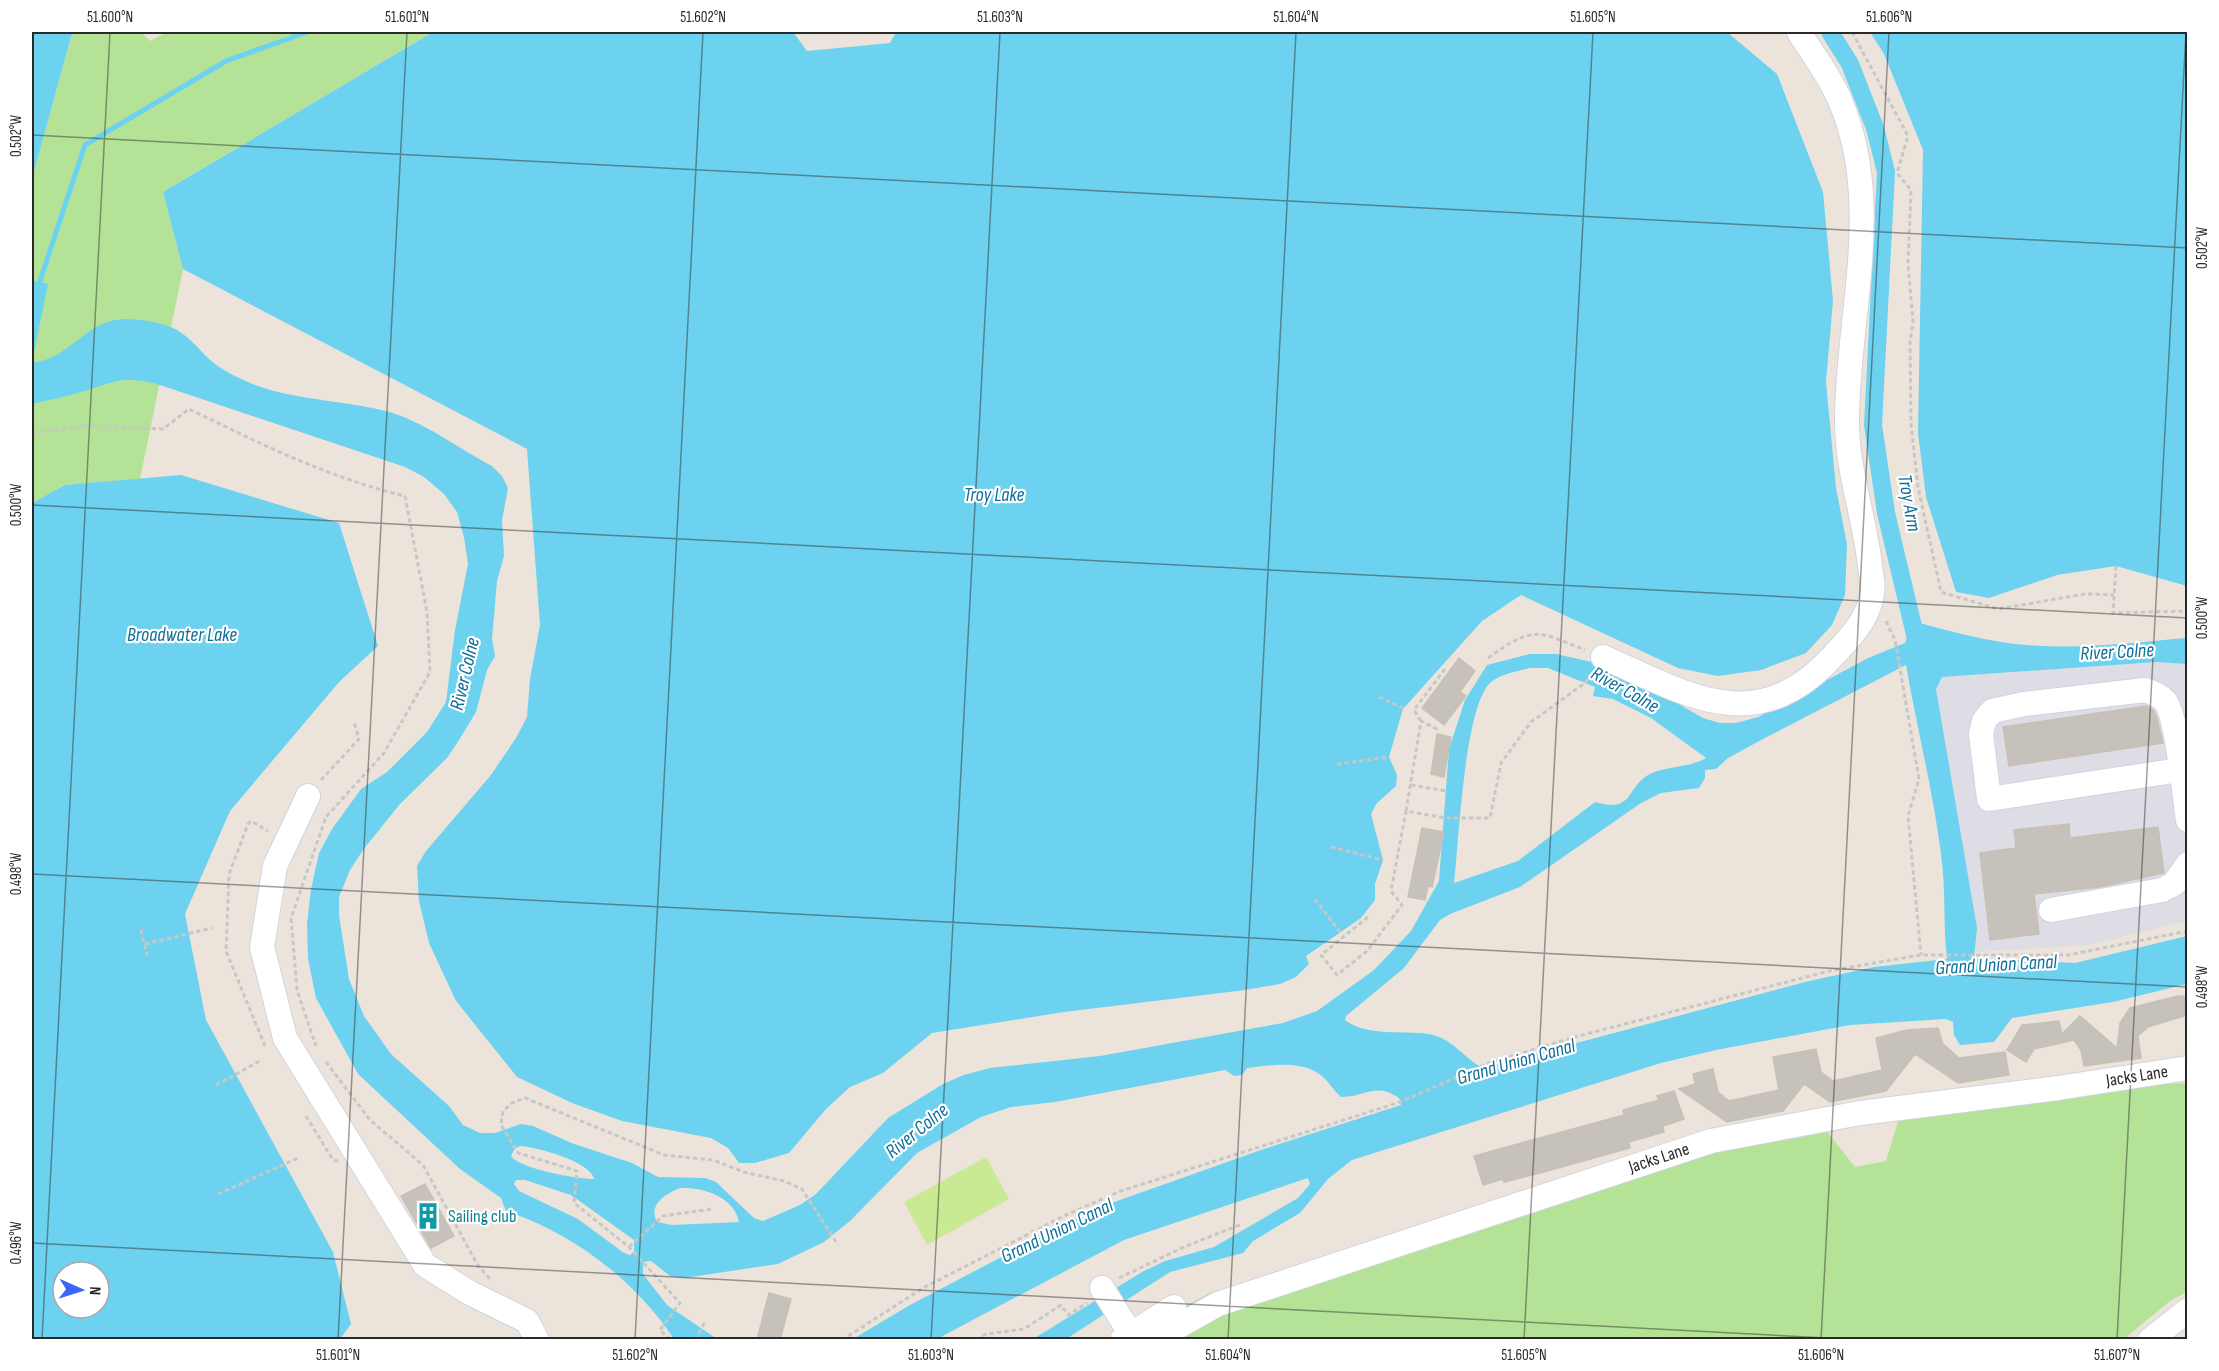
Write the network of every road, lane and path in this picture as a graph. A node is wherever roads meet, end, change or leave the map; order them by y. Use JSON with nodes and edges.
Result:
{"nodes":[{"id":1,"x":1799,"y":32,"type":"edge"},
{"id":2,"x":1852,"y":32,"type":"edge"},
{"id":3,"x":32,"y":433,"type":"edge"},
{"id":4,"x":2116,"y":566,"type":"dead end"},
{"id":5,"x":2114,"y":595,"type":"junction"},
{"id":6,"x":2187,"y":611,"type":"edge"},
{"id":7,"x":1895,"y":640,"type":"dead end"},
{"id":8,"x":1603,"y":657,"type":"joint"},
{"id":9,"x":1488,"y":658,"type":"dead end"},
{"id":10,"x":1445,"y":669,"type":"dead end"},
{"id":11,"x":1584,"y":683,"type":"dead end"},
{"id":12,"x":1379,"y":697,"type":"dead end"},
{"id":13,"x":1404,"y":708,"type":"dead end"},
{"id":14,"x":2179,"y":716,"type":"edge"},
{"id":15,"x":1421,"y":721,"type":"junction"},
{"id":16,"x":354,"y":722,"type":"dead end"},
{"id":17,"x":1439,"y":730,"type":"dead end"},
{"id":18,"x":1389,"y":757,"type":"dead end"},
{"id":19,"x":1337,"y":764,"type":"dead end"},
{"id":20,"x":2180,"y":770,"type":"junction"},
{"id":21,"x":1411,"y":785,"type":"junction"},
{"id":22,"x":1446,"y":791,"type":"dead end"},
{"id":23,"x":308,"y":795,"type":"joint"},
{"id":24,"x":1406,"y":811,"type":"junction"},
{"id":25,"x":2187,"y":820,"type":"edge"},
{"id":26,"x":1331,"y":848,"type":"dead end"},
{"id":27,"x":1383,"y":860,"type":"dead end"},
{"id":28,"x":2187,"y":864,"type":"edge"},
{"id":29,"x":1315,"y":899,"type":"dead end"},
{"id":30,"x":2051,"y":910,"type":"dead end"},
{"id":31,"x":1368,"y":917,"type":"dead end"},
{"id":32,"x":212,"y":928,"type":"dead end"},
{"id":33,"x":141,"y":930,"type":"dead end"},
{"id":34,"x":2187,"y":931,"type":"edge"},
{"id":35,"x":1340,"y":932,"type":"dead end"},
{"id":36,"x":145,"y":944,"type":"junction"},
{"id":37,"x":1921,"y":955,"type":"junction"},
{"id":38,"x":148,"y":959,"type":"dead end"},
{"id":39,"x":317,"y":1050,"type":"dead end"},
{"id":40,"x":324,"y":1059,"type":"dead end"},
{"id":41,"x":260,"y":1061,"type":"dead end"},
{"id":42,"x":2187,"y":1068,"type":"edge"},
{"id":43,"x":216,"y":1085,"type":"dead end"},
{"id":44,"x":298,"y":1158,"type":"dead end"},
{"id":45,"x":218,"y":1194,"type":"dead end"},
{"id":46,"x":712,"y":1209,"type":"dead end"},
{"id":47,"x":1242,"y":1224,"type":"dead end"},
{"id":48,"x":838,"y":1245,"type":"dead end"},
{"id":49,"x":630,"y":1247,"type":"junction"},
{"id":50,"x":492,"y":1281,"type":"dead end"},
{"id":51,"x":1174,"y":1308,"type":"dead end"},
{"id":52,"x":1114,"y":1310,"type":"edge"},
{"id":53,"x":2187,"y":1310,"type":"edge"},
{"id":54,"x":705,"y":1322,"type":"dead end"},
{"id":55,"x":537,"y":1340,"type":"edge"},
{"id":56,"x":670,"y":1340,"type":"edge"},
{"id":57,"x":695,"y":1340,"type":"edge"},
{"id":58,"x":842,"y":1340,"type":"edge"},
{"id":59,"x":975,"y":1340,"type":"edge"},
{"id":60,"x":1154,"y":1340,"type":"edge"},
{"id":61,"x":2150,"y":1340,"type":"edge"}],
"edges":[{"from":1,"to":8,"type":"street"},
{"from":2,"to":5,"type":"path"},
{"from":3,"to":39,"type":"path"},
{"from":4,"to":5,"type":"path"},
{"from":5,"to":6,"type":"path"},
{"from":7,"to":37,"type":"path"},
{"from":8,"to":9,"type":"path"},
{"from":10,"to":15,"type":"path"},
{"from":11,"to":24,"type":"path"},
{"from":12,"to":13,"type":"path"},
{"from":14,"to":20,"type":"street"},
{"from":14,"to":20,"type":"street"},
{"from":15,"to":17,"type":"path"},
{"from":15,"to":21,"type":"path"},
{"from":16,"to":23,"type":"path"},
{"from":18,"to":19,"type":"path"},
{"from":20,"to":25,"type":"street"},
{"from":21,"to":22,"type":"path"},
{"from":21,"to":24,"type":"path"},
{"from":23,"to":55,"type":"street"},
{"from":24,"to":31,"type":"path"},
{"from":26,"to":27,"type":"path"},
{"from":28,"to":30,"type":"street"},
{"from":29,"to":35,"type":"path"},
{"from":32,"to":36,"type":"path"},
{"from":33,"to":36,"type":"path"},
{"from":34,"to":37,"type":"path"},
{"from":36,"to":38,"type":"path"},
{"from":37,"to":58,"type":"path"},
{"from":40,"to":50,"type":"path"},
{"from":41,"to":43,"type":"path"},
{"from":42,"to":60,"type":"street","name":"Jacks Lane"},
{"from":44,"to":45,"type":"path"},
{"from":46,"to":49,"type":"path"},
{"from":47,"to":52,"type":"path"},
{"from":48,"to":49,"type":"path"},
{"from":49,"to":56,"type":"path"},
{"from":51,"to":52,"type":"street"},
{"from":52,"to":59,"type":"path"},
{"from":53,"to":61,"type":"street"},
{"from":54,"to":57,"type":"path"}]}
